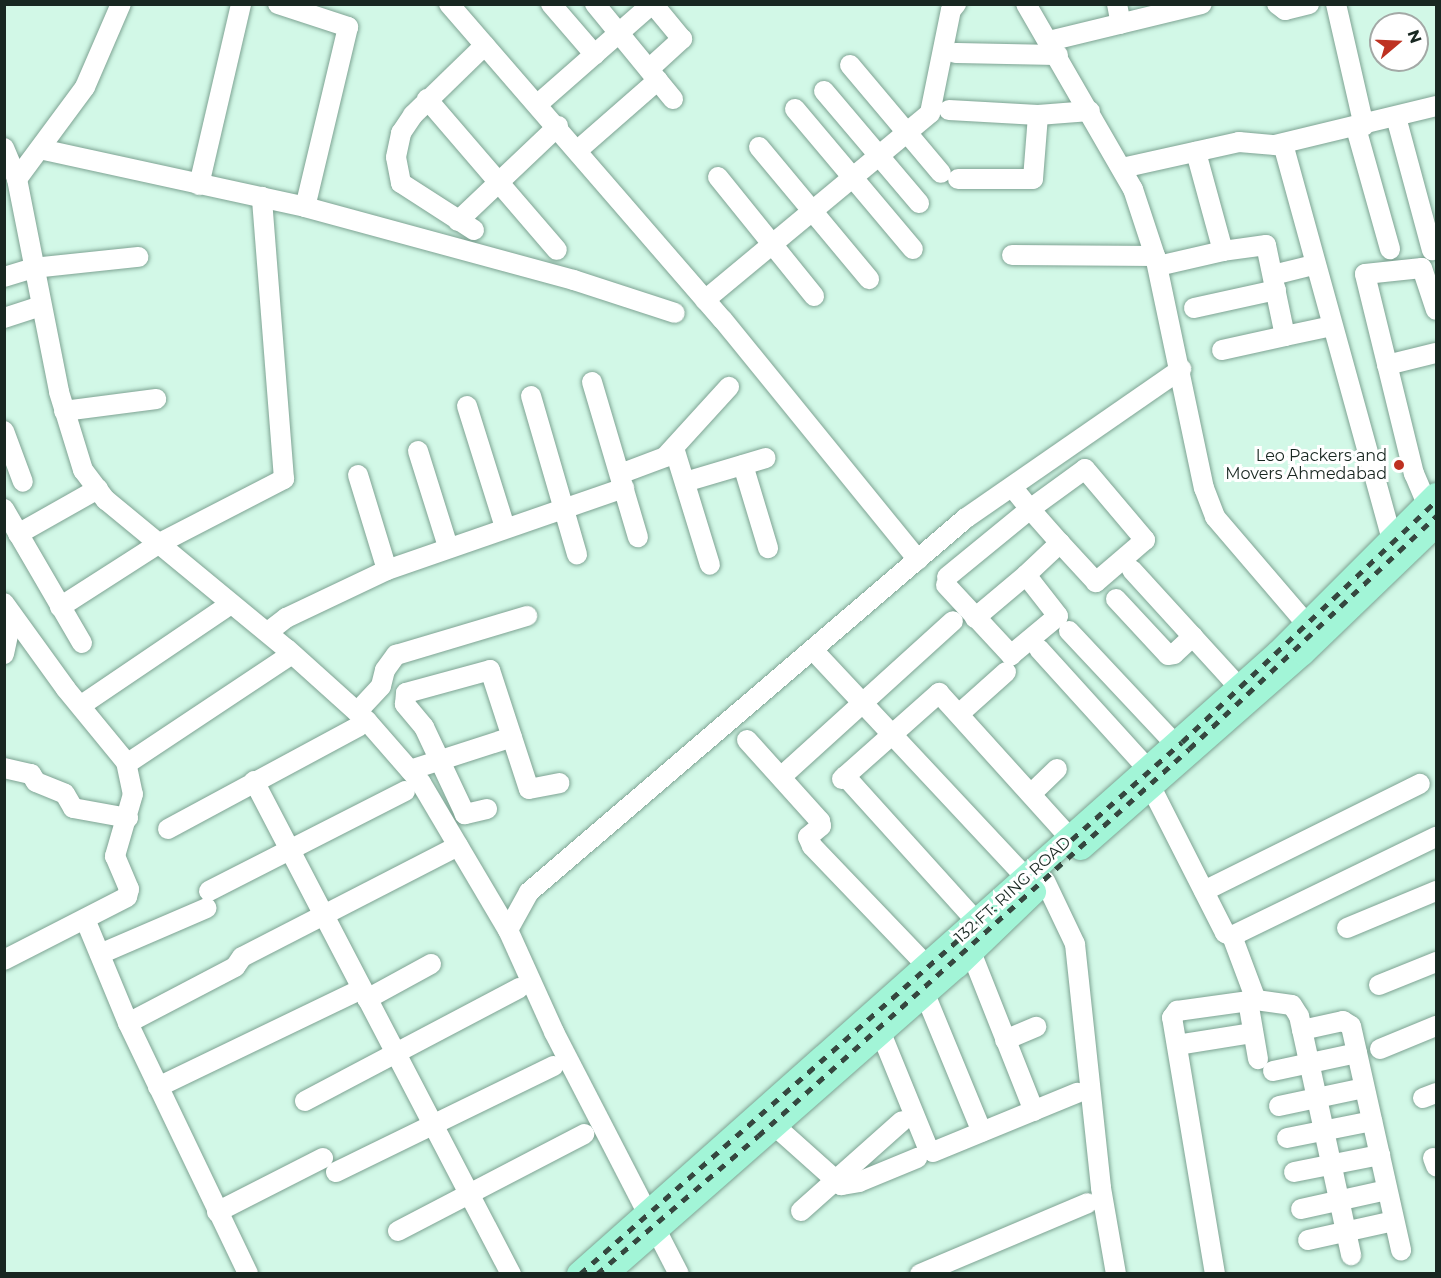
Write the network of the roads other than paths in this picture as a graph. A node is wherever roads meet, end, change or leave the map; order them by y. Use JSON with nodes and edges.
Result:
{"nodes":[{"id":1,"x":121,"y":4,"type":"edge"},
{"id":2,"x":241,"y":4,"type":"edge"},
{"id":3,"x":278,"y":4,"type":"edge"},
{"id":4,"x":551,"y":4,"type":"edge"},
{"id":5,"x":595,"y":4,"type":"edge"},
{"id":6,"x":652,"y":4,"type":"edge"},
{"id":7,"x":956,"y":4,"type":"edge"},
{"id":8,"x":1026,"y":4,"type":"edge"},
{"id":9,"x":1117,"y":4,"type":"edge"},
{"id":10,"x":1202,"y":4,"type":"edge"},
{"id":11,"x":1277,"y":4,"type":"edge"},
{"id":12,"x":1309,"y":4,"type":"edge"},
{"id":13,"x":1336,"y":4,"type":"edge"},
{"id":14,"x":461,"y":9,"type":"edge"},
{"id":15,"x":1121,"y":24,"type":"junction"},
{"id":16,"x":620,"y":33,"type":"junction"},
{"id":17,"x":485,"y":45,"type":"junction"},
{"id":18,"x":1054,"y":48,"type":"junction"},
{"id":19,"x":955,"y":53,"type":"dead end"},
{"id":20,"x":595,"y":55,"type":"junction"},
{"id":21,"x":850,"y":65,"type":"dead end"},
{"id":22,"x":653,"y":74,"type":"junction"},
{"id":23,"x":824,"y":91,"type":"dead end"},
{"id":24,"x":427,"y":99,"type":"junction"},
{"id":25,"x":674,"y":99,"type":"dead end"},
{"id":26,"x":538,"y":104,"type":"junction"},
{"id":27,"x":1436,"y":108,"type":"edge"},
{"id":28,"x":795,"y":109,"type":"dead end"},
{"id":29,"x":949,"y":110,"type":"dead end"},
{"id":30,"x":1090,"y":111,"type":"junction"},
{"id":31,"x":1038,"y":115,"type":"junction"},
{"id":32,"x":1396,"y":117,"type":"junction"},
{"id":33,"x":558,"y":126,"type":"junction"},
{"id":34,"x":1360,"y":127,"type":"junction"},
{"id":35,"x":907,"y":133,"type":"junction"},
{"id":36,"x":1282,"y":144,"type":"junction"},
{"id":37,"x":759,"y":147,"type":"dead end"},
{"id":38,"x":4,"y":148,"type":"edge"},
{"id":39,"x":40,"y":149,"type":"junction"},
{"id":40,"x":578,"y":150,"type":"junction"},
{"id":41,"x":1196,"y":152,"type":"junction"},
{"id":42,"x":880,"y":156,"type":"junction"},
{"id":43,"x":1122,"y":168,"type":"junction"},
{"id":44,"x":718,"y":177,"type":"dead end"},
{"id":45,"x":854,"y":178,"type":"junction"},
{"id":46,"x":17,"y":179,"type":"junction"},
{"id":47,"x":499,"y":183,"type":"junction"},
{"id":48,"x":199,"y":185,"type":"junction"},
{"id":49,"x":262,"y":197,"type":"junction"},
{"id":50,"x":919,"y":203,"type":"dead end"},
{"id":51,"x":305,"y":207,"type":"junction"},
{"id":52,"x":816,"y":211,"type":"junction"},
{"id":53,"x":774,"y":245,"type":"junction"},
{"id":54,"x":913,"y":249,"type":"dead end"},
{"id":55,"x":1389,"y":249,"type":"dead end"},
{"id":56,"x":1431,"y":249,"type":"dead end"},
{"id":57,"x":557,"y":250,"type":"dead end"},
{"id":58,"x":1223,"y":251,"type":"junction"},
{"id":59,"x":1012,"y":255,"type":"dead end"},
{"id":60,"x":138,"y":257,"type":"dead end"},
{"id":61,"x":1157,"y":261,"type":"junction"},
{"id":62,"x":1313,"y":265,"type":"junction"},
{"id":63,"x":33,"y":268,"type":"junction"},
{"id":64,"x":4,"y":278,"type":"edge"},
{"id":65,"x":869,"y":279,"type":"dead end"},
{"id":66,"x":1275,"y":283,"type":"junction"},
{"id":67,"x":814,"y":296,"type":"dead end"},
{"id":68,"x":705,"y":300,"type":"junction"},
{"id":69,"x":40,"y":306,"type":"junction"},
{"id":70,"x":1194,"y":308,"type":"dead end"},
{"id":71,"x":1437,"y":310,"type":"edge"},
{"id":72,"x":675,"y":313,"type":"dead end"},
{"id":73,"x":4,"y":318,"type":"edge"},
{"id":74,"x":1332,"y":326,"type":"junction"},
{"id":75,"x":1285,"y":336,"type":"junction"},
{"id":76,"x":1222,"y":350,"type":"dead end"},
{"id":77,"x":1437,"y":353,"type":"edge"},
{"id":78,"x":1387,"y":365,"type":"junction"},
{"id":79,"x":1180,"y":369,"type":"junction"},
{"id":80,"x":592,"y":382,"type":"dead end"},
{"id":81,"x":729,"y":387,"type":"dead end"},
{"id":82,"x":531,"y":396,"type":"dead end"},
{"id":83,"x":156,"y":399,"type":"dead end"},
{"id":84,"x":468,"y":406,"type":"dead end"},
{"id":85,"x":64,"y":411,"type":"junction"},
{"id":86,"x":4,"y":431,"type":"edge"},
{"id":87,"x":674,"y":448,"type":"junction"},
{"id":88,"x":418,"y":451,"type":"dead end"},
{"id":89,"x":766,"y":458,"type":"dead end"},
{"id":90,"x":743,"y":465,"type":"junction"},
{"id":91,"x":358,"y":475,"type":"dead end"},
{"id":92,"x":622,"y":481,"type":"junction"},
{"id":93,"x":23,"y":482,"type":"dead end"},
{"id":94,"x":685,"y":482,"type":"junction"},
{"id":95,"x":1012,"y":487,"type":"junction"},
{"id":96,"x":98,"y":489,"type":"junction"},
{"id":97,"x":563,"y":508,"type":"junction"},
{"id":98,"x":1433,"y":508,"type":"edge"},
{"id":99,"x":4,"y":509,"type":"edge"},
{"id":100,"x":1030,"y":509,"type":"junction"},
{"id":101,"x":505,"y":527,"type":"junction"},
{"id":102,"x":18,"y":534,"type":"junction"},
{"id":103,"x":638,"y":537,"type":"dead end"},
{"id":104,"x":1392,"y":539,"type":"junction"},
{"id":105,"x":1060,"y":543,"type":"junction"},
{"id":106,"x":158,"y":544,"type":"junction"},
{"id":107,"x":448,"y":547,"type":"junction"},
{"id":108,"x":768,"y":548,"type":"dead end"},
{"id":109,"x":577,"y":554,"type":"dead end"},
{"id":110,"x":918,"y":560,"type":"junction"},
{"id":111,"x":710,"y":565,"type":"dead end"},
{"id":112,"x":387,"y":570,"type":"junction"},
{"id":113,"x":1132,"y":570,"type":"dead end"},
{"id":114,"x":1026,"y":575,"type":"junction"},
{"id":115,"x":1116,"y":598,"type":"dead end"},
{"id":116,"x":231,"y":604,"type":"junction"},
{"id":117,"x":60,"y":607,"type":"junction"},
{"id":118,"x":8,"y":610,"type":"edge"},
{"id":119,"x":527,"y":616,"type":"dead end"},
{"id":120,"x":975,"y":618,"type":"junction"},
{"id":121,"x":953,"y":621,"type":"dead end"},
{"id":122,"x":1069,"y":631,"type":"dead end"},
{"id":123,"x":1312,"y":631,"type":"junction"},
{"id":124,"x":268,"y":632,"type":"junction"},
{"id":125,"x":1192,"y":636,"type":"junction"},
{"id":126,"x":82,"y":644,"type":"dead end"},
{"id":127,"x":813,"y":650,"type":"junction"},
{"id":128,"x":1039,"y":650,"type":"dead end"},
{"id":129,"x":4,"y":654,"type":"edge"},
{"id":130,"x":292,"y":654,"type":"junction"},
{"id":131,"x":1006,"y":672,"type":"dead end"},
{"id":132,"x":1239,"y":687,"type":"junction"},
{"id":133,"x":86,"y":702,"type":"dead end"},
{"id":134,"x":863,"y":704,"type":"junction"},
{"id":135,"x":959,"y":714,"type":"junction"},
{"id":136,"x":358,"y":719,"type":"junction"},
{"id":137,"x":891,"y":735,"type":"junction"},
{"id":138,"x":512,"y":737,"type":"junction"},
{"id":139,"x":747,"y":740,"type":"dead end"},
{"id":140,"x":1175,"y":744,"type":"junction"},
{"id":141,"x":439,"y":760,"type":"junction"},
{"id":142,"x":131,"y":761,"type":"dead end"},
{"id":143,"x":4,"y":768,"type":"edge"},
{"id":144,"x":1057,"y":769,"type":"dead end"},
{"id":145,"x":410,"y":770,"type":"junction"},
{"id":146,"x":781,"y":777,"type":"junction"},
{"id":147,"x":1150,"y":779,"type":"junction"},
{"id":148,"x":254,"y":781,"type":"junction"},
{"id":149,"x":559,"y":783,"type":"dead end"},
{"id":150,"x":1420,"y":784,"type":"dead end"},
{"id":151,"x":405,"y":791,"type":"dead end"},
{"id":152,"x":1030,"y":794,"type":"junction"},
{"id":153,"x":487,"y":809,"type":"dead end"},
{"id":154,"x":128,"y":818,"type":"junction"},
{"id":155,"x":168,"y":829,"type":"dead end"},
{"id":156,"x":1437,"y":837,"type":"edge"},
{"id":157,"x":1070,"y":838,"type":"junction"},
{"id":158,"x":458,"y":846,"type":"junction"},
{"id":159,"x":291,"y":850,"type":"junction"},
{"id":160,"x":1035,"y":879,"type":"junction"},
{"id":161,"x":1204,"y":891,"type":"junction"},
{"id":162,"x":1437,"y":891,"type":"edge"},
{"id":163,"x":324,"y":915,"type":"junction"},
{"id":164,"x":85,"y":919,"type":"junction"},
{"id":165,"x":977,"y":922,"type":"junction"},
{"id":166,"x":1347,"y":928,"type":"dead end"},
{"id":167,"x":508,"y":930,"type":"junction"},
{"id":168,"x":1232,"y":936,"type":"junction"},
{"id":169,"x":971,"y":952,"type":"junction"},
{"id":170,"x":100,"y":954,"type":"junction"},
{"id":171,"x":4,"y":960,"type":"edge"},
{"id":172,"x":1437,"y":962,"type":"edge"},
{"id":173,"x":431,"y":964,"type":"dead end"},
{"id":174,"x":927,"y":966,"type":"junction"},
{"id":175,"x":1379,"y":985,"type":"dead end"},
{"id":176,"x":519,"y":988,"type":"dead end"},
{"id":177,"x":365,"y":994,"type":"junction"},
{"id":178,"x":925,"y":994,"type":"junction"},
{"id":179,"x":1252,"y":1001,"type":"junction"},
{"id":180,"x":128,"y":1023,"type":"junction"},
{"id":181,"x":1437,"y":1026,"type":"edge"},
{"id":182,"x":1036,"y":1028,"type":"dead end"},
{"id":183,"x":1302,"y":1030,"type":"junction"},
{"id":184,"x":881,"y":1033,"type":"junction"},
{"id":185,"x":1253,"y":1033,"type":"junction"},
{"id":186,"x":1005,"y":1040,"type":"junction"},
{"id":187,"x":1177,"y":1045,"type":"junction"},
{"id":188,"x":1380,"y":1048,"type":"dead end"},
{"id":189,"x":396,"y":1053,"type":"junction"},
{"id":190,"x":1357,"y":1053,"type":"junction"},
{"id":191,"x":1310,"y":1062,"type":"junction"},
{"id":192,"x":553,"y":1066,"type":"dead end"},
{"id":193,"x":158,"y":1087,"type":"junction"},
{"id":194,"x":1364,"y":1088,"type":"junction"},
{"id":195,"x":1077,"y":1093,"type":"dead end"},
{"id":196,"x":1317,"y":1098,"type":"junction"},
{"id":197,"x":306,"y":1101,"type":"dead end"},
{"id":198,"x":1278,"y":1106,"type":"dead end"},
{"id":199,"x":1034,"y":1111,"type":"junction"},
{"id":200,"x":902,"y":1121,"type":"dead end"},
{"id":201,"x":1372,"y":1121,"type":"junction"},
{"id":202,"x":433,"y":1124,"type":"junction"},
{"id":203,"x":775,"y":1126,"type":"junction"},
{"id":204,"x":1324,"y":1131,"type":"junction"},
{"id":205,"x":982,"y":1132,"type":"junction"},
{"id":206,"x":584,"y":1134,"type":"dead end"},
{"id":207,"x":1287,"y":1138,"type":"dead end"},
{"id":208,"x":1380,"y":1155,"type":"junction"},
{"id":209,"x":917,"y":1158,"type":"dead end"},
{"id":210,"x":1332,"y":1166,"type":"junction"},
{"id":211,"x":1294,"y":1172,"type":"dead end"},
{"id":212,"x":835,"y":1183,"type":"junction"},
{"id":213,"x":1387,"y":1190,"type":"junction"},
{"id":214,"x":469,"y":1194,"type":"junction"},
{"id":215,"x":1340,"y":1201,"type":"junction"},
{"id":216,"x":1088,"y":1203,"type":"dead end"},
{"id":217,"x":1301,"y":1209,"type":"dead end"},
{"id":218,"x":801,"y":1211,"type":"dead end"},
{"id":219,"x":217,"y":1212,"type":"junction"},
{"id":220,"x":652,"y":1219,"type":"junction"},
{"id":221,"x":1394,"y":1221,"type":"junction"},
{"id":222,"x":398,"y":1231,"type":"dead end"},
{"id":223,"x":1346,"y":1232,"type":"junction"},
{"id":224,"x":1308,"y":1240,"type":"dead end"},
{"id":225,"x":1401,"y":1250,"type":"dead end"},
{"id":226,"x":1351,"y":1255,"type":"dead end"},
{"id":227,"x":248,"y":1274,"type":"edge"},
{"id":228,"x":511,"y":1274,"type":"edge"},
{"id":229,"x":579,"y":1274,"type":"edge"},
{"id":230,"x":606,"y":1274,"type":"edge"},
{"id":231,"x":679,"y":1274,"type":"edge"},
{"id":232,"x":921,"y":1274,"type":"edge"},
{"id":233,"x":1116,"y":1274,"type":"edge"},
{"id":234,"x":1215,"y":1274,"type":"edge"}],
"edges":[{"from":1,"to":39,"type":"street"},
{"from":2,"to":48,"type":"street"},
{"from":3,"to":51,"type":"street"},
{"from":4,"to":20,"type":"street"},
{"from":5,"to":16,"type":"street"},
{"from":6,"to":16,"type":"street"},
{"from":6,"to":22,"type":"street"},
{"from":7,"to":35,"type":"street"},
{"from":8,"to":18,"type":"street"},
{"from":9,"to":15,"type":"street"},
{"from":10,"to":15,"type":"street"},
{"from":11,"to":12,"type":"street"},
{"from":13,"to":34,"type":"street"},
{"from":14,"to":17,"type":"street"},
{"from":15,"to":18,"type":"street"},
{"from":16,"to":20,"type":"street"},
{"from":16,"to":22,"type":"street"},
{"from":17,"to":24,"type":"street"},
{"from":17,"to":26,"type":"street"},
{"from":18,"to":19,"type":"street"},
{"from":18,"to":30,"type":"street"},
{"from":20,"to":26,"type":"street"},
{"from":21,"to":35,"type":"street"},
{"from":22,"to":25,"type":"street"},
{"from":22,"to":40,"type":"street"},
{"from":23,"to":42,"type":"street"},
{"from":24,"to":47,"type":"street"},
{"from":24,"to":47,"type":"street"},
{"from":26,"to":33,"type":"street"},
{"from":27,"to":32,"type":"street"},
{"from":28,"to":45,"type":"street"},
{"from":29,"to":31,"type":"street"},
{"from":30,"to":31,"type":"street"},
{"from":30,"to":43,"type":"street"},
{"from":31,"to":35,"type":"street"},
{"from":32,"to":34,"type":"street"},
{"from":32,"to":56,"type":"street"},
{"from":33,"to":40,"type":"street"},
{"from":33,"to":47,"type":"street"},
{"from":34,"to":36,"type":"street"},
{"from":34,"to":55,"type":"street"},
{"from":35,"to":42,"type":"street"},
{"from":36,"to":41,"type":"street"},
{"from":36,"to":62,"type":"street"},
{"from":37,"to":52,"type":"street"},
{"from":38,"to":46,"type":"street"},
{"from":39,"to":46,"type":"street"},
{"from":39,"to":48,"type":"street"},
{"from":40,"to":68,"type":"street"},
{"from":41,"to":43,"type":"street"},
{"from":41,"to":58,"type":"street"},
{"from":42,"to":45,"type":"street"},
{"from":42,"to":50,"type":"street"},
{"from":43,"to":61,"type":"street"},
{"from":44,"to":53,"type":"street"},
{"from":45,"to":52,"type":"street"},
{"from":45,"to":54,"type":"street"},
{"from":46,"to":63,"type":"street"},
{"from":47,"to":57,"type":"street"},
{"from":48,"to":49,"type":"street"},
{"from":49,"to":51,"type":"street"},
{"from":49,"to":106,"type":"street"},
{"from":51,"to":72,"type":"street"},
{"from":52,"to":53,"type":"street"},
{"from":52,"to":65,"type":"street"},
{"from":53,"to":67,"type":"street"},
{"from":53,"to":68,"type":"street"},
{"from":58,"to":61,"type":"street"},
{"from":58,"to":66,"type":"street"},
{"from":59,"to":61,"type":"street"},
{"from":60,"to":63,"type":"street"},
{"from":61,"to":79,"type":"street"},
{"from":62,"to":66,"type":"street"},
{"from":62,"to":74,"type":"street"},
{"from":63,"to":64,"type":"street"},
{"from":63,"to":69,"type":"street"},
{"from":66,"to":70,"type":"street"},
{"from":66,"to":75,"type":"street"},
{"from":68,"to":110,"type":"street"},
{"from":69,"to":73,"type":"street"},
{"from":69,"to":85,"type":"street"},
{"from":71,"to":78,"type":"street"},
{"from":74,"to":75,"type":"street"},
{"from":74,"to":104,"type":"street"},
{"from":75,"to":76,"type":"street"},
{"from":77,"to":78,"type":"street"},
{"from":78,"to":98,"type":"street"},
{"from":79,"to":95,"type":"street"},
{"from":79,"to":123,"type":"street"},
{"from":80,"to":92,"type":"street"},
{"from":81,"to":87,"type":"street"},
{"from":82,"to":97,"type":"street"},
{"from":83,"to":85,"type":"street"},
{"from":84,"to":101,"type":"street"},
{"from":85,"to":96,"type":"street"},
{"from":86,"to":93,"type":"street"},
{"from":87,"to":92,"type":"street"},
{"from":87,"to":94,"type":"street"},
{"from":88,"to":107,"type":"street"},
{"from":89,"to":90,"type":"street"},
{"from":90,"to":94,"type":"street"},
{"from":90,"to":108,"type":"street"},
{"from":91,"to":112,"type":"street"},
{"from":92,"to":97,"type":"street"},
{"from":92,"to":103,"type":"street"},
{"from":94,"to":111,"type":"street"},
{"from":95,"to":100,"type":"street"},
{"from":95,"to":110,"type":"street"},
{"from":96,"to":102,"type":"street"},
{"from":96,"to":106,"type":"street"},
{"from":97,"to":101,"type":"street"},
{"from":97,"to":109,"type":"street"},
{"from":98,"to":104,"type":"main road","name":"132 FT. RING ROAD"},
{"from":98,"to":123,"type":"main road","name":"132 FT. RING ROAD"},
{"from":99,"to":102,"type":"street"},
{"from":100,"to":105,"type":"street"},
{"from":100,"to":105,"type":"street"},
{"from":100,"to":120,"type":"street"},
{"from":101,"to":107,"type":"street"},
{"from":102,"to":117,"type":"street"},
{"from":104,"to":123,"type":"main road","name":"132 FT. RING ROAD"},
{"from":105,"to":114,"type":"street"},
{"from":106,"to":116,"type":"street"},
{"from":106,"to":117,"type":"street"},
{"from":107,"to":112,"type":"street"},
{"from":110,"to":127,"type":"street"},
{"from":112,"to":124,"type":"street"},
{"from":113,"to":125,"type":"street"},
{"from":114,"to":120,"type":"street"},
{"from":114,"to":120,"type":"street"},
{"from":115,"to":125,"type":"street"},
{"from":116,"to":124,"type":"street"},
{"from":116,"to":133,"type":"street"},
{"from":117,"to":126,"type":"street"},
{"from":118,"to":129,"type":"street"},
{"from":118,"to":154,"type":"street"},
{"from":119,"to":136,"type":"street"},
{"from":121,"to":134,"type":"street"},
{"from":122,"to":140,"type":"street"},
{"from":123,"to":132,"type":"main road","name":"132 FT. RING ROAD"},
{"from":123,"to":147,"type":"main road","name":"132 FT. RING ROAD"},
{"from":124,"to":130,"type":"street"},
{"from":125,"to":132,"type":"street"},
{"from":127,"to":134,"type":"street"},
{"from":127,"to":167,"type":"street"},
{"from":128,"to":147,"type":"street"},
{"from":130,"to":136,"type":"street"},
{"from":130,"to":142,"type":"street"},
{"from":131,"to":135,"type":"street"},
{"from":132,"to":140,"type":"main road","name":"132 FT. RING ROAD"},
{"from":134,"to":137,"type":"street"},
{"from":134,"to":146,"type":"street"},
{"from":135,"to":137,"type":"street"},
{"from":135,"to":152,"type":"street"},
{"from":136,"to":145,"type":"street"},
{"from":136,"to":148,"type":"street"},
{"from":137,"to":160,"type":"street"},
{"from":137,"to":165,"type":"street"},
{"from":138,"to":141,"type":"street"},
{"from":138,"to":141,"type":"street"},
{"from":138,"to":149,"type":"street"},
{"from":139,"to":146,"type":"street"},
{"from":140,"to":147,"type":"main road","name":"132 FT. RING ROAD"},
{"from":141,"to":145,"type":"street"},
{"from":141,"to":153,"type":"street"},
{"from":143,"to":154,"type":"street"},
{"from":144,"to":152,"type":"street"},
{"from":145,"to":158,"type":"street"},
{"from":146,"to":174,"type":"street"},
{"from":147,"to":157,"type":"main road","name":"132 FT. RING ROAD"},
{"from":147,"to":160,"type":"main road","name":"132 FT. RING ROAD"},
{"from":147,"to":161,"type":"street"},
{"from":148,"to":155,"type":"street"},
{"from":148,"to":159,"type":"street"},
{"from":150,"to":161,"type":"street"},
{"from":151,"to":159,"type":"street"},
{"from":152,"to":157,"type":"street"},
{"from":154,"to":164,"type":"street"},
{"from":156,"to":168,"type":"street"},
{"from":157,"to":160,"type":"main road","name":"132 FT. RING ROAD"},
{"from":158,"to":163,"type":"street"},
{"from":158,"to":167,"type":"street"},
{"from":159,"to":163,"type":"street"},
{"from":159,"to":170,"type":"street"},
{"from":160,"to":165,"type":"main road","name":"132 FT. RING ROAD"},
{"from":160,"to":169,"type":"main road","name":"132 FT. RING ROAD"},
{"from":160,"to":233,"type":"street"},
{"from":161,"to":168,"type":"street"},
{"from":162,"to":166,"type":"street"},
{"from":163,"to":177,"type":"street"},
{"from":163,"to":180,"type":"street"},
{"from":164,"to":170,"type":"street"},
{"from":164,"to":171,"type":"street"},
{"from":165,"to":174,"type":"main road","name":"132 FT. RING ROAD"},
{"from":167,"to":220,"type":"street"},
{"from":168,"to":179,"type":"street"},
{"from":169,"to":178,"type":"main road","name":"132 FT. RING ROAD"},
{"from":169,"to":186,"type":"street"},
{"from":170,"to":180,"type":"street"},
{"from":172,"to":175,"type":"street"},
{"from":173,"to":177,"type":"street"},
{"from":174,"to":220,"type":"main road","name":"132 FT. RING ROAD"},
{"from":176,"to":189,"type":"street"},
{"from":177,"to":189,"type":"street"},
{"from":177,"to":193,"type":"street"},
{"from":178,"to":184,"type":"main road","name":"132 FT. RING ROAD"},
{"from":178,"to":205,"type":"street"},
{"from":179,"to":183,"type":"street"},
{"from":179,"to":185,"type":"street"},
{"from":179,"to":187,"type":"street"},
{"from":180,"to":193,"type":"street"},
{"from":181,"to":188,"type":"street"},
{"from":182,"to":186,"type":"street"},
{"from":183,"to":190,"type":"street"},
{"from":183,"to":191,"type":"street"},
{"from":184,"to":203,"type":"main road","name":"132 FT. RING ROAD"},
{"from":184,"to":205,"type":"street"},
{"from":185,"to":187,"type":"street"},
{"from":185,"to":191,"type":"street"},
{"from":186,"to":199,"type":"street"},
{"from":187,"to":234,"type":"street"},
{"from":189,"to":197,"type":"street"},
{"from":189,"to":202,"type":"street"},
{"from":190,"to":191,"type":"street"},
{"from":190,"to":194,"type":"street"},
{"from":191,"to":196,"type":"street"},
{"from":192,"to":202,"type":"street"},
{"from":193,"to":219,"type":"street"},
{"from":194,"to":196,"type":"street"},
{"from":194,"to":201,"type":"street"},
{"from":195,"to":199,"type":"street"},
{"from":196,"to":198,"type":"street"},
{"from":196,"to":204,"type":"street"},
{"from":199,"to":205,"type":"street"},
{"from":200,"to":212,"type":"street"},
{"from":201,"to":204,"type":"street"},
{"from":201,"to":208,"type":"street"},
{"from":202,"to":214,"type":"street"},
{"from":202,"to":219,"type":"street"},
{"from":203,"to":212,"type":"street"},
{"from":203,"to":220,"type":"main road","name":"132 FT. RING ROAD"},
{"from":204,"to":207,"type":"street"},
{"from":204,"to":210,"type":"street"},
{"from":206,"to":214,"type":"street"},
{"from":208,"to":210,"type":"street"},
{"from":208,"to":213,"type":"street"},
{"from":209,"to":212,"type":"street"},
{"from":210,"to":211,"type":"street"},
{"from":210,"to":215,"type":"street"},
{"from":212,"to":218,"type":"street"},
{"from":213,"to":215,"type":"street"},
{"from":213,"to":221,"type":"street"},
{"from":214,"to":222,"type":"street"},
{"from":214,"to":228,"type":"street"},
{"from":215,"to":217,"type":"street"},
{"from":215,"to":223,"type":"street"},
{"from":216,"to":232,"type":"street"},
{"from":219,"to":227,"type":"street"},
{"from":220,"to":229,"type":"main road","name":"132 FT. RING ROAD"},
{"from":220,"to":230,"type":"main road","name":"132 FT. RING ROAD"},
{"from":220,"to":231,"type":"street"},
{"from":221,"to":223,"type":"street"},
{"from":221,"to":225,"type":"street"},
{"from":223,"to":224,"type":"street"},
{"from":223,"to":226,"type":"street"}]}
